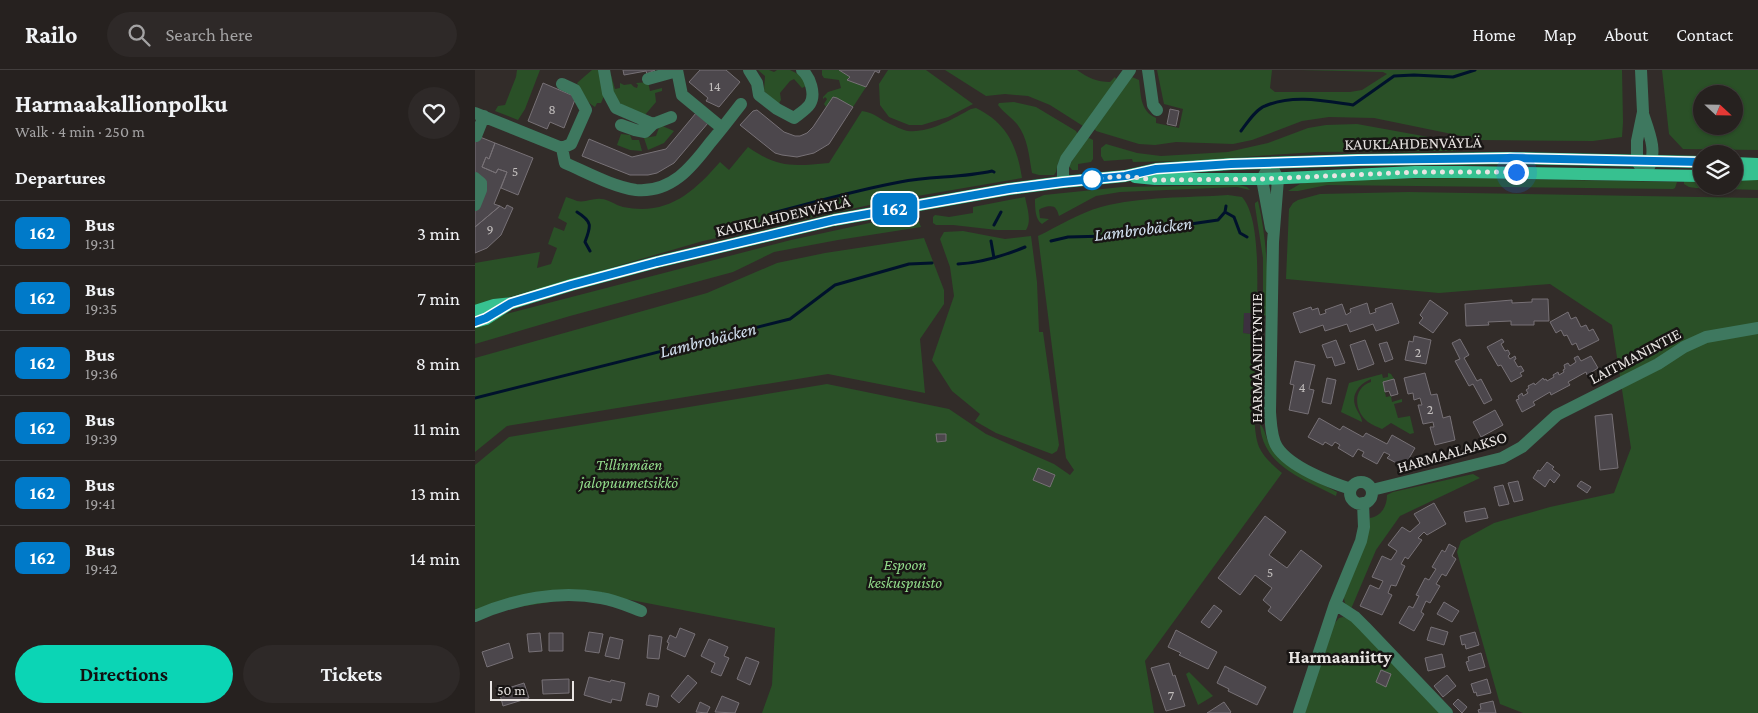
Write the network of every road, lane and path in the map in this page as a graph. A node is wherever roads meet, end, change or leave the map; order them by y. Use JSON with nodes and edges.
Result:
{"nodes":[{"id":1,"x":604,"y":70,"type":"edge"},
{"id":2,"x":749,"y":70,"type":"edge"},
{"id":3,"x":1130,"y":70,"type":"edge"},
{"id":4,"x":1148,"y":70,"type":"edge"},
{"id":5,"x":1641,"y":70,"type":"edge"},
{"id":6,"x":677,"y":71,"type":"edge"},
{"id":7,"x":806,"y":72,"type":"edge"},
{"id":8,"x":648,"y":79,"type":"dead end"},
{"id":9,"x":562,"y":84,"type":"dead end"},
{"id":10,"x":741,"y":104,"type":"dead end"},
{"id":11,"x":1157,"y":110,"type":"dead end"},
{"id":12,"x":1643,"y":112,"type":"junction"},
{"id":13,"x":479,"y":114,"type":"edge"},
{"id":14,"x":671,"y":117,"type":"dead end"},
{"id":15,"x":653,"y":124,"type":"junction"},
{"id":16,"x":621,"y":125,"type":"dead end"},
{"id":17,"x":722,"y":128,"type":"junction"},
{"id":18,"x":476,"y":136,"type":"edge"},
{"id":19,"x":561,"y":148,"type":"junction"},
{"id":20,"x":1637,"y":161,"type":"junction"},
{"id":21,"x":1653,"y":161,"type":"junction"},
{"id":22,"x":1693,"y":162,"type":"edge"},
{"id":23,"x":1270,"y":163,"type":"junction"},
{"id":24,"x":1743,"y":163,"type":"edge"},
{"id":25,"x":1758,"y":164,"type":"edge"},
{"id":26,"x":1645,"y":174,"type":"junction"},
{"id":27,"x":1758,"y":174,"type":"edge"},
{"id":28,"x":1743,"y":175,"type":"edge"},
{"id":29,"x":1125,"y":176,"type":"junction"},
{"id":30,"x":1693,"y":176,"type":"edge"},
{"id":31,"x":475,"y":178,"type":"edge"},
{"id":32,"x":1262,"y":179,"type":"junction"},
{"id":33,"x":1278,"y":179,"type":"junction"},
{"id":34,"x":1063,"y":182,"type":"junction"},
{"id":35,"x":475,"y":206,"type":"edge"},
{"id":36,"x":1273,"y":242,"type":"junction"},
{"id":37,"x":511,"y":303,"type":"junction"},
{"id":38,"x":475,"y":310,"type":"edge"},
{"id":39,"x":475,"y":322,"type":"edge"},
{"id":40,"x":1758,"y":328,"type":"edge"},
{"id":41,"x":1537,"y":434,"type":"joint"},
{"id":42,"x":1351,"y":489,"type":"junction"},
{"id":43,"x":1372,"y":490,"type":"junction"},
{"id":44,"x":1363,"y":503,"type":"junction"},
{"id":45,"x":1335,"y":604,"type":"junction"},
{"id":46,"x":641,"y":611,"type":"dead end"},
{"id":47,"x":475,"y":616,"type":"edge"},
{"id":48,"x":1299,"y":713,"type":"edge"},
{"id":49,"x":1447,"y":713,"type":"edge"}],
"edges":[{"from":1,"to":15,"type":"street"},
{"from":2,"to":7,"type":"street"},
{"from":3,"to":34,"type":"street"},
{"from":4,"to":11,"type":"street"},
{"from":5,"to":12,"type":"street"},
{"from":6,"to":8,"type":"street"},
{"from":6,"to":17,"type":"street"},
{"from":9,"to":19,"type":"street"},
{"from":10,"to":17,"type":"street"},
{"from":12,"to":20,"type":"street"},
{"from":12,"to":21,"type":"street"},
{"from":13,"to":18,"type":"street"},
{"from":13,"to":19,"type":"street"},
{"from":14,"to":15,"type":"street"},
{"from":15,"to":16,"type":"street"},
{"from":17,"to":19,"type":"street"},
{"from":20,"to":21,"type":"main road","name":"KAUKLAHDENVÄYLÄ"},
{"from":20,"to":23,"type":"main road","name":"KAUKLAHDENVÄYLÄ"},
{"from":20,"to":26,"type":"street"},
{"from":21,"to":22,"type":"main road","name":"KAUKLAHDENVÄYLÄ"},
{"from":21,"to":26,"type":"street"},
{"from":23,"to":29,"type":"main road","name":"KAUKLAHDENVÄYLÄ"},
{"from":23,"to":32,"type":"street"},
{"from":23,"to":33,"type":"street"},
{"from":24,"to":25,"type":"main road"},
{"from":26,"to":30,"type":"main road","name":"KAUKLAHDENVÄYLÄ"},
{"from":26,"to":33,"type":"main road","name":"KAUKLAHDENVÄYLÄ"},
{"from":27,"to":28,"type":"main road"},
{"from":29,"to":32,"type":"main road","name":"KAUKLAHDENVÄYLÄ"},
{"from":29,"to":34,"type":"main road","name":"KAUKLAHDENVÄYLÄ"},
{"from":31,"to":35,"type":"street"},
{"from":32,"to":33,"type":"main road","name":"KAUKLAHDENVÄYLÄ"},
{"from":32,"to":36,"type":"street","name":"HARMAANIITYNTIE"},
{"from":33,"to":36,"type":"street","name":"HARMAANIITYNTIE"},
{"from":34,"to":37,"type":"main road","name":"KAUKLAHDENVÄYLÄ"},
{"from":36,"to":42,"type":"street","name":"HARMAANIITYNTIE"},
{"from":37,"to":38,"type":"main road","name":"KAUKLAHDENVÄYLÄ"},
{"from":37,"to":39,"type":"main road","name":"KAUKLAHDENVÄYLÄ"},
{"from":40,"to":41,"type":"street","name":"LAITMANINTIE"},
{"from":41,"to":43,"type":"street","name":"HARMAALAAKSO"},
{"from":42,"to":43,"type":"street","name":"HARMAANIITYNTIE"},
{"from":42,"to":44,"type":"street","name":"HARMAANIITYNTIE"},
{"from":43,"to":44,"type":"street"},
{"from":44,"to":45,"type":"street"},
{"from":45,"to":48,"type":"street"},
{"from":45,"to":49,"type":"street"},
{"from":46,"to":47,"type":"street"}]}
